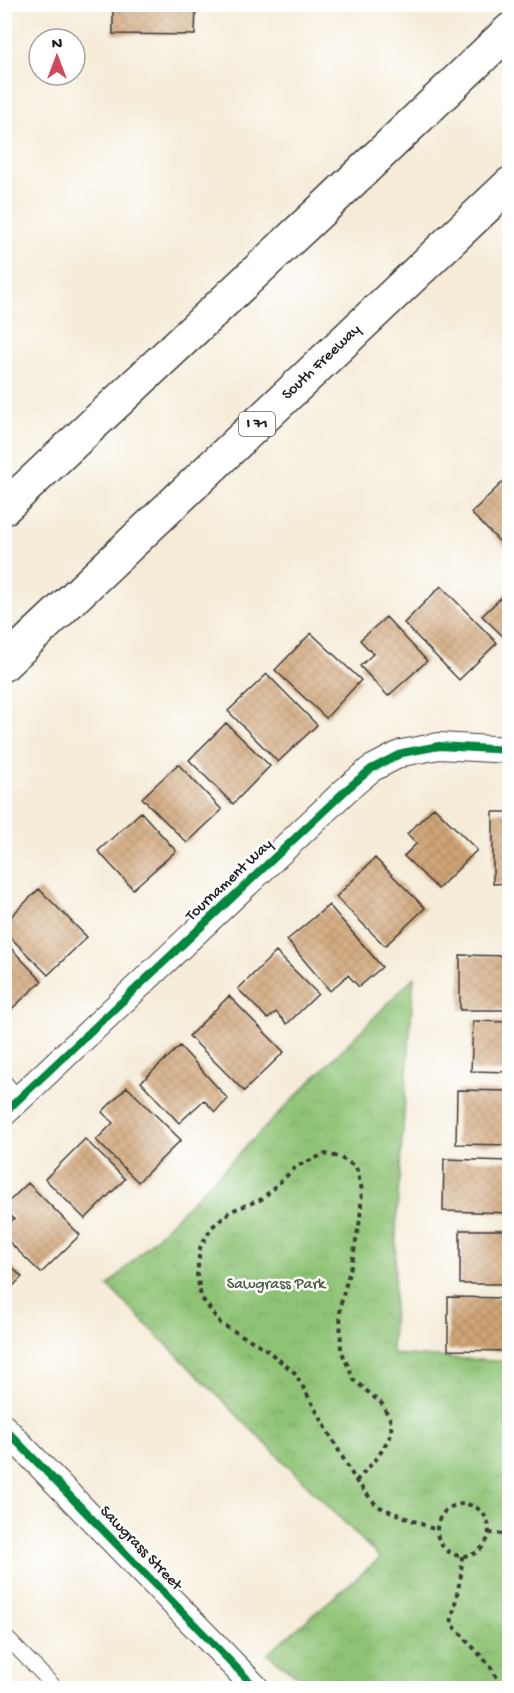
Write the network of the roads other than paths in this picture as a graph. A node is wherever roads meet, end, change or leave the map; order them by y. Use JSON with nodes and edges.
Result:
{"nodes":[{"id":1,"x":510,"y":30,"type":"edge"},
{"id":2,"x":510,"y":184,"type":"edge"},
{"id":3,"x":4,"y":508,"type":"edge"},
{"id":4,"x":4,"y":664,"type":"edge"},
{"id":5,"x":510,"y":750,"type":"edge"},
{"id":6,"x":9,"y":1098,"type":"edge"},
{"id":7,"x":4,"y":1428,"type":"edge"},
{"id":8,"x":4,"y":1635,"type":"edge"},
{"id":9,"x":56,"y":1689,"type":"edge"},
{"id":10,"x":256,"y":1689,"type":"edge"}],
"edges":[{"from":1,"to":3,"type":"highway"},
{"from":2,"to":4,"type":"highway","name":"South Freeway","number":"I 71"},
{"from":5,"to":6,"type":"street","name":"Tournament Way"},
{"from":7,"to":10,"type":"street","name":"Sawgrass Street"},
{"from":8,"to":9,"type":"lane"}]}
